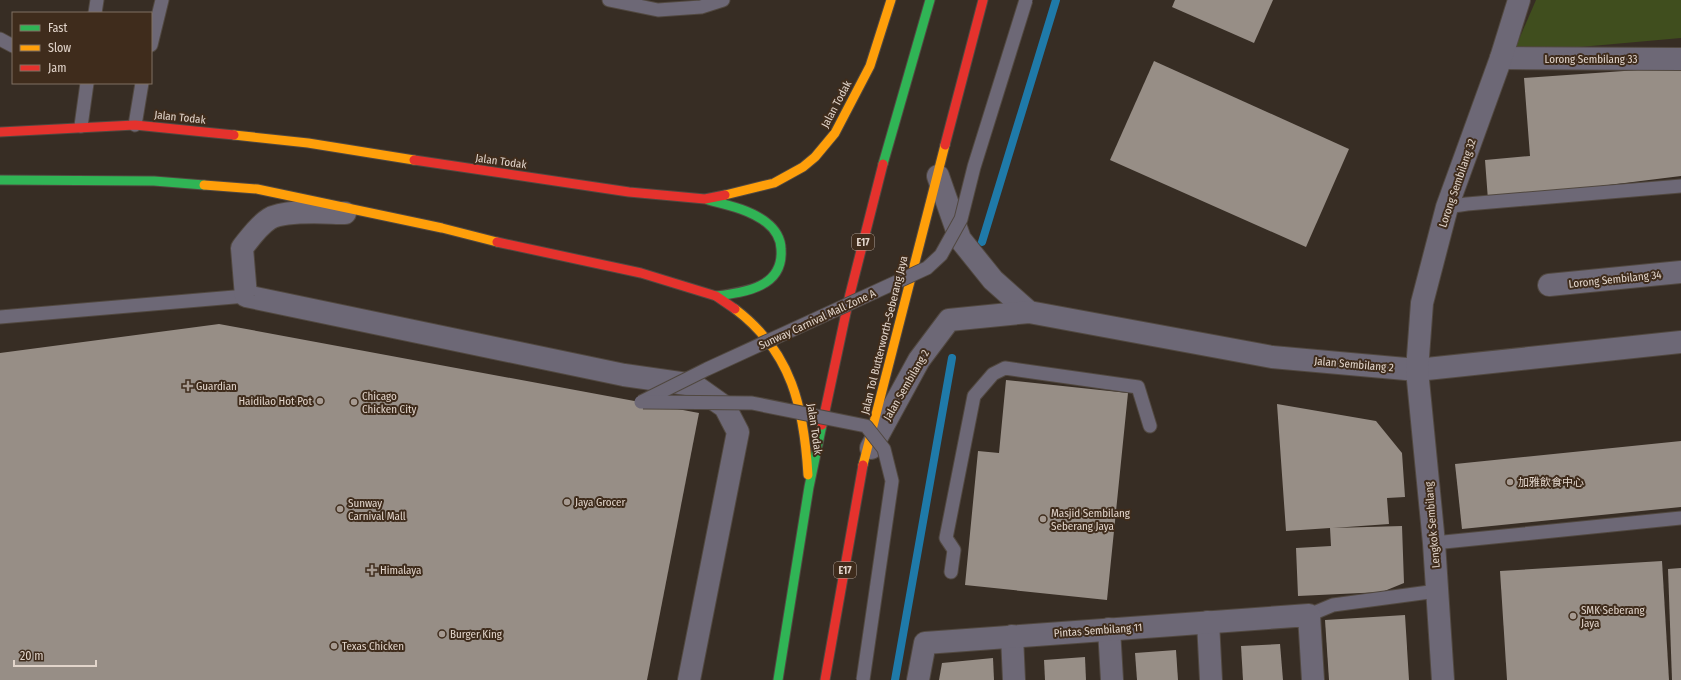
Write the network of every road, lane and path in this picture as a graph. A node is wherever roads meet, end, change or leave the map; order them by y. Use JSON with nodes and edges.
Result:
{"nodes":[{"id":1,"x":97,"y":0,"type":"edge"},
{"id":2,"x":162,"y":0,"type":"edge"},
{"id":3,"x":609,"y":0,"type":"edge"},
{"id":4,"x":723,"y":0,"type":"edge"},
{"id":5,"x":891,"y":0,"type":"edge"},
{"id":6,"x":930,"y":0,"type":"edge"},
{"id":7,"x":983,"y":0,"type":"edge"},
{"id":8,"x":1026,"y":0,"type":"edge"},
{"id":9,"x":1519,"y":0,"type":"edge"},
{"id":10,"x":95,"y":12,"type":"edge"},
{"id":11,"x":0,"y":39,"type":"edge"},
{"id":12,"x":152,"y":41,"type":"edge"},
{"id":13,"x":12,"y":45,"type":"edge"},
{"id":14,"x":1501,"y":58,"type":"junction"},
{"id":15,"x":1681,"y":59,"type":"edge"},
{"id":16,"x":86,"y":84,"type":"edge"},
{"id":17,"x":142,"y":84,"type":"edge"},
{"id":18,"x":135,"y":125,"type":"junction"},
{"id":19,"x":81,"y":126,"type":"junction"},
{"id":20,"x":0,"y":132,"type":"edge"},
{"id":21,"x":938,"y":176,"type":"junction"},
{"id":22,"x":0,"y":180,"type":"edge"},
{"id":23,"x":1681,"y":186,"type":"edge"},
{"id":24,"x":705,"y":199,"type":"junction"},
{"id":25,"x":1447,"y":207,"type":"junction"},
{"id":26,"x":371,"y":213,"type":"junction"},
{"id":27,"x":1681,"y":272,"type":"edge"},
{"id":28,"x":1549,"y":285,"type":"dead end"},
{"id":29,"x":246,"y":296,"type":"junction"},
{"id":30,"x":716,"y":296,"type":"junction"},
{"id":31,"x":1029,"y":312,"type":"junction"},
{"id":32,"x":0,"y":317,"type":"edge"},
{"id":33,"x":1681,"y":342,"type":"edge"},
{"id":34,"x":1417,"y":370,"type":"junction"},
{"id":35,"x":1150,"y":426,"type":"dead end"},
{"id":36,"x":864,"y":460,"type":"junction"},
{"id":37,"x":809,"y":486,"type":"junction"},
{"id":38,"x":1681,"y":518,"type":"edge"},
{"id":39,"x":1434,"y":543,"type":"junction"},
{"id":40,"x":951,"y":572,"type":"dead end"},
{"id":41,"x":1437,"y":592,"type":"junction"},
{"id":42,"x":1309,"y":615,"type":"junction"},
{"id":43,"x":1208,"y":622,"type":"junction"},
{"id":44,"x":1109,"y":629,"type":"junction"},
{"id":45,"x":1012,"y":636,"type":"junction"},
{"id":46,"x":689,"y":680,"type":"edge"},
{"id":47,"x":778,"y":680,"type":"edge"},
{"id":48,"x":825,"y":680,"type":"edge"},
{"id":49,"x":863,"y":680,"type":"edge"},
{"id":50,"x":918,"y":680,"type":"edge"},
{"id":51,"x":1014,"y":680,"type":"edge"},
{"id":52,"x":1112,"y":680,"type":"edge"},
{"id":53,"x":1211,"y":680,"type":"edge"},
{"id":54,"x":1313,"y":680,"type":"edge"},
{"id":55,"x":1443,"y":680,"type":"edge"}],
"edges":[{"from":1,"to":10,"type":"lane"},
{"from":2,"to":12,"type":"lane"},
{"from":3,"to":4,"type":"lane"},
{"from":5,"to":24,"type":"main road","name":"Jalan Todak"},
{"from":6,"to":37,"type":"main road","number":"E17"},
{"from":7,"to":21,"type":"main road","name":"Jalan Tol Butterworth–Seberang Jaya","number":"E17"},
{"from":8,"to":49,"type":"lane","name":"Sunway Carnival Mall Zone A","bridge":true},
{"from":9,"to":14,"type":"street","name":"Lorong Sembilang 32"},
{"from":11,"to":13,"type":"lane"},
{"from":14,"to":15,"type":"street","name":"Lorong Sembilang 33"},
{"from":14,"to":25,"type":"street","name":"Lorong Sembilang 32"},
{"from":16,"to":19,"type":"lane"},
{"from":17,"to":18,"type":"lane"},
{"from":18,"to":19,"type":"main road","name":"Jalan Todak"},
{"from":18,"to":24,"type":"main road","name":"Jalan Todak"},
{"from":19,"to":20,"type":"main road","name":"Jalan Todak"},
{"from":21,"to":31,"type":"street"},
{"from":21,"to":36,"type":"main road","name":"Jalan Tol Butterworth–Seberang Jaya","number":"E17"},
{"from":22,"to":26,"type":"main road","name":"Jalan Todak"},
{"from":23,"to":25,"type":"lane"},
{"from":24,"to":30,"type":"main road"},
{"from":25,"to":34,"type":"street","name":"Lorong Sembilang 32"},
{"from":26,"to":29,"type":"street"},
{"from":26,"to":30,"type":"main road","name":"Jalan Todak"},
{"from":27,"to":28,"type":"street","name":"Lorong Sembilang 34"},
{"from":29,"to":32,"type":"lane"},
{"from":29,"to":46,"type":"street"},
{"from":30,"to":37,"type":"main road","name":"Jalan Todak"},
{"from":31,"to":34,"type":"street","name":"Jalan Sembilang 2"},
{"from":31,"to":36,"type":"street","name":"Jalan Sembilang 2"},
{"from":33,"to":34,"type":"street","name":"Jalan Sembilang 2"},
{"from":34,"to":39,"type":"street","name":"Lengkok Sembilang"},
{"from":35,"to":40,"type":"lane"},
{"from":36,"to":48,"type":"main road","name":"Jalan Tol Butterworth–Seberang Jaya","number":"E17"},
{"from":37,"to":47,"type":"main road","number":"E17"},
{"from":38,"to":39,"type":"lane"},
{"from":39,"to":41,"type":"street","name":"Lengkok Sembilang"},
{"from":41,"to":42,"type":"lane"},
{"from":41,"to":55,"type":"street","name":"Lengkok Sembilang"},
{"from":42,"to":43,"type":"street","name":"Pintas Sembilang 11"},
{"from":42,"to":54,"type":"street"},
{"from":43,"to":44,"type":"street","name":"Pintas Sembilang 11"},
{"from":43,"to":53,"type":"street"},
{"from":44,"to":45,"type":"street","name":"Pintas Sembilang 11"},
{"from":44,"to":52,"type":"street"},
{"from":45,"to":50,"type":"street","name":"Pintas Sembilang 11"},
{"from":45,"to":51,"type":"street"}]}
